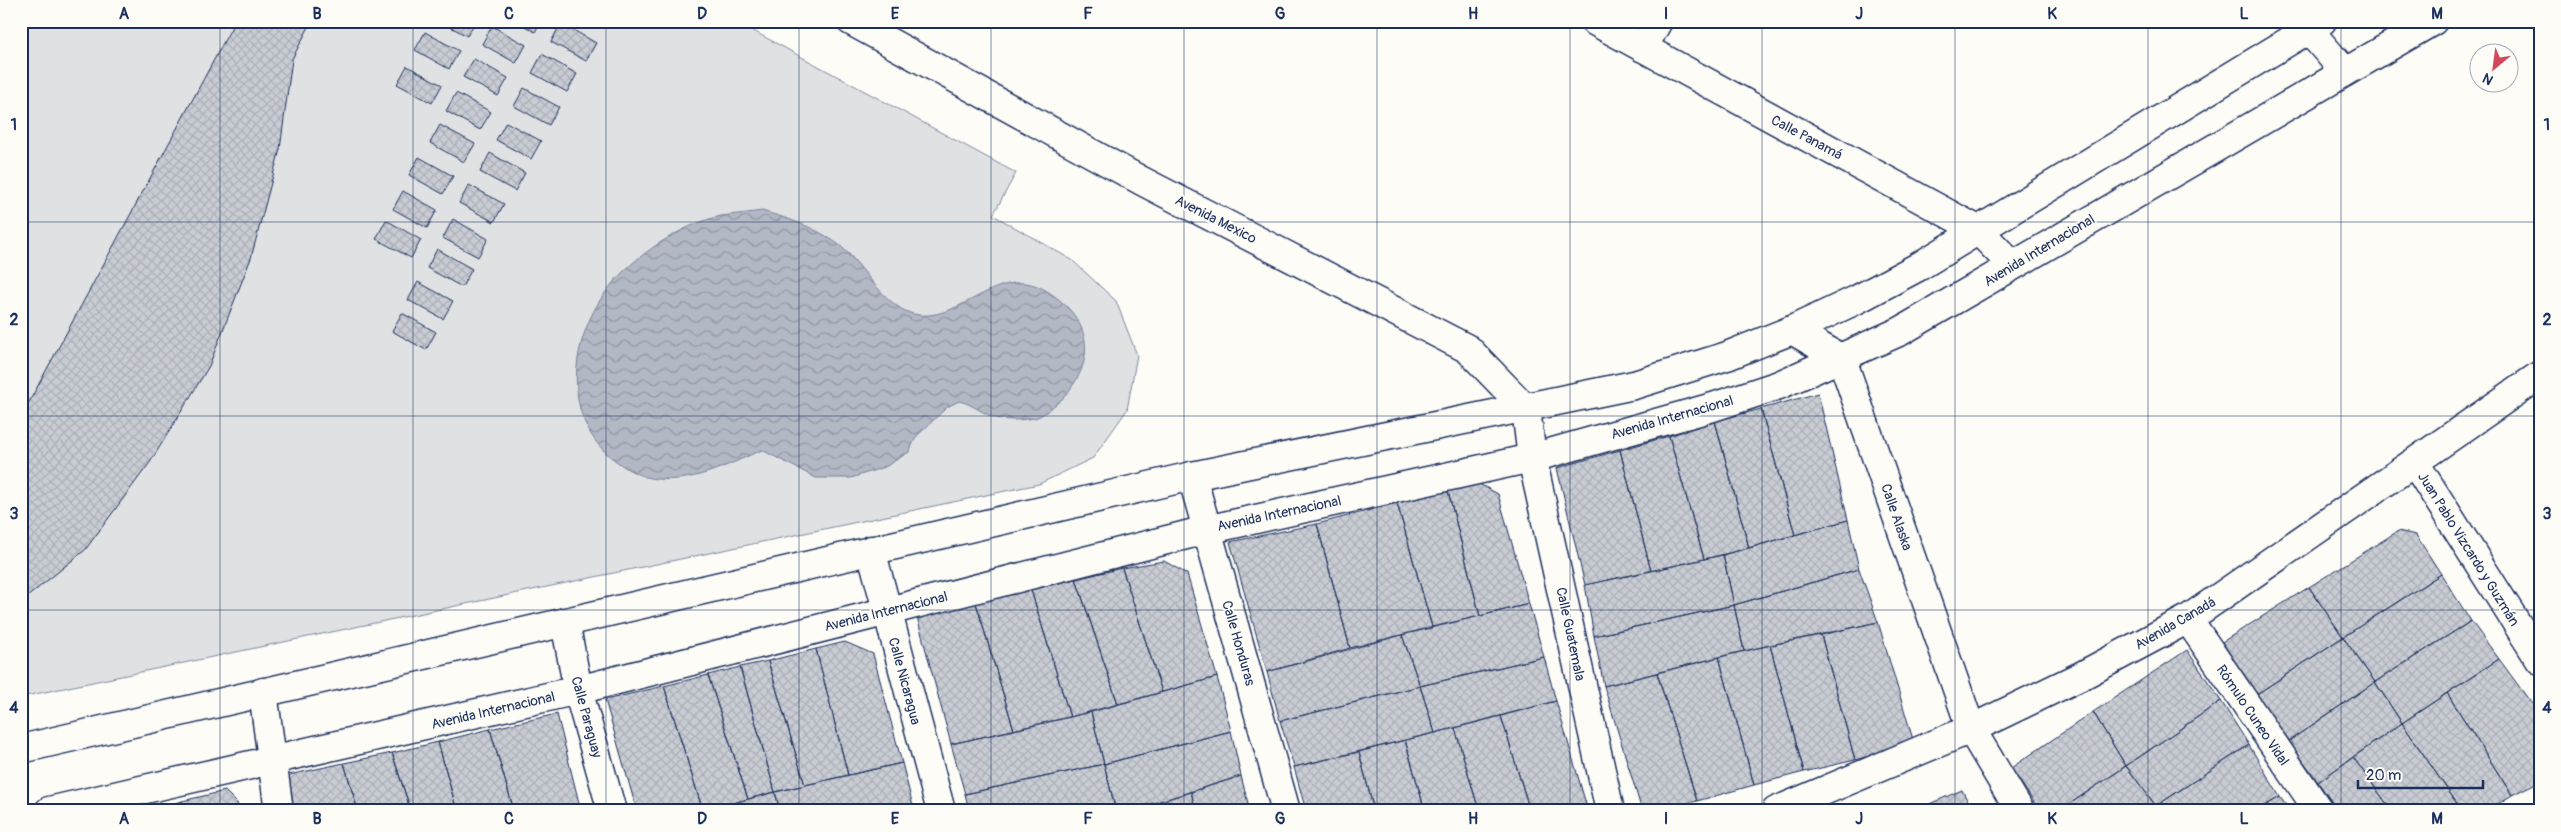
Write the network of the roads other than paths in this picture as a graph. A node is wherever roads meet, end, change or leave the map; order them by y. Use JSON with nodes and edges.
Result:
{"nodes":[{"id":1,"x":851,"y":21,"type":"edge"},
{"id":2,"x":1594,"y":21,"type":"edge"},
{"id":3,"x":1658,"y":21,"type":"edge"},
{"id":4,"x":2433,"y":21,"type":"edge"},
{"id":5,"x":2308,"y":24,"type":"edge"},
{"id":6,"x":1643,"y":48,"type":"junction"},
{"id":7,"x":2344,"y":72,"type":"junction"},
{"id":8,"x":1978,"y":230,"type":"junction"},
{"id":9,"x":2012,"y":264,"type":"junction"},
{"id":10,"x":1792,"y":330,"type":"junction"},
{"id":11,"x":1842,"y":359,"type":"junction"},
{"id":12,"x":2540,"y":375,"type":"edge"},
{"id":13,"x":1526,"y":409,"type":"junction"},
{"id":14,"x":1532,"y":458,"type":"junction"},
{"id":15,"x":2415,"y":463,"type":"junction"},
{"id":16,"x":1192,"y":476,"type":"junction"},
{"id":17,"x":1206,"y":530,"type":"junction"},
{"id":18,"x":871,"y":550,"type":"junction"},
{"id":19,"x":886,"y":611,"type":"junction"},
{"id":20,"x":2188,"y":619,"type":"junction"},
{"id":21,"x":565,"y":622,"type":"junction"},
{"id":22,"x":2540,"y":660,"type":"edge"},
{"id":23,"x":578,"y":690,"type":"junction"},
{"id":24,"x":263,"y":692,"type":"junction"},
{"id":25,"x":1971,"y":730,"type":"junction"},
{"id":26,"x":21,"y":749,"type":"edge"},
{"id":27,"x":273,"y":761,"type":"junction"},
{"id":28,"x":49,"y":811,"type":"edge"},
{"id":29,"x":279,"y":811,"type":"edge"},
{"id":30,"x":612,"y":811,"type":"edge"},
{"id":31,"x":941,"y":811,"type":"edge"},
{"id":32,"x":1286,"y":811,"type":"edge"},
{"id":33,"x":1610,"y":811,"type":"edge"},
{"id":34,"x":1776,"y":811,"type":"edge"},
{"id":35,"x":2020,"y":811,"type":"edge"},
{"id":36,"x":2318,"y":811,"type":"edge"}],
"edges":[{"from":1,"to":13,"type":"main road","name":"Avenida Mexico"},
{"from":2,"to":6,"type":"main road","name":"Calle Panamá"},
{"from":3,"to":6,"type":"main road"},
{"from":4,"to":7,"type":"main road","name":"Avenida Internacional"},
{"from":5,"to":7,"type":"main road"},
{"from":5,"to":8,"type":"main road"},
{"from":6,"to":8,"type":"main road","name":"Calle Panamá"},
{"from":7,"to":9,"type":"main road","name":"Avenida Internacional"},
{"from":8,"to":9,"type":"main road","name":"Calle Panamá"},
{"from":8,"to":10,"type":"main road"},
{"from":9,"to":11,"type":"main road","name":"Avenida Internacional"},
{"from":10,"to":11,"type":"main road"},
{"from":10,"to":13,"type":"main road"},
{"from":11,"to":14,"type":"main road","name":"Avenida Internacional"},
{"from":11,"to":25,"type":"main road","name":"Calle Alaska"},
{"from":12,"to":15,"type":"main road","name":"Avenida Canadá"},
{"from":13,"to":14,"type":"main road"},
{"from":13,"to":16,"type":"main road"},
{"from":14,"to":17,"type":"main road","name":"Avenida Internacional"},
{"from":14,"to":33,"type":"main road","name":"Calle Guatemala"},
{"from":15,"to":20,"type":"main road","name":"Avenida Canadá"},
{"from":15,"to":22,"type":"main road","name":"Juan Pablo Vizcardo y Guzmán"},
{"from":16,"to":17,"type":"main road","name":"Calle Honduras"},
{"from":16,"to":18,"type":"main road"},
{"from":17,"to":19,"type":"main road","name":"Avenida Internacional"},
{"from":17,"to":32,"type":"main road","name":"Calle Honduras"},
{"from":18,"to":19,"type":"main road","name":"Calle Nicaragua"},
{"from":18,"to":21,"type":"main road"},
{"from":19,"to":23,"type":"main road","name":"Avenida Internacional"},
{"from":19,"to":31,"type":"main road","name":"Calle Nicaragua"},
{"from":20,"to":25,"type":"main road","name":"Avenida Canadá"},
{"from":20,"to":36,"type":"main road","name":"Rómulo Cuneo Vidal"},
{"from":21,"to":23,"type":"main road","name":"Calle Paraguay"},
{"from":21,"to":24,"type":"main road"},
{"from":23,"to":27,"type":"main road","name":"Avenida Internacional"},
{"from":23,"to":30,"type":"main road","name":"Calle Paraguay"},
{"from":24,"to":26,"type":"main road"},
{"from":24,"to":27,"type":"main road"},
{"from":25,"to":34,"type":"main road","name":"Avenida Canadá"},
{"from":25,"to":35,"type":"main road","name":"Calle Alaska"},
{"from":27,"to":28,"type":"main road","name":"Avenida Internacional"},
{"from":27,"to":29,"type":"main road"}]}
